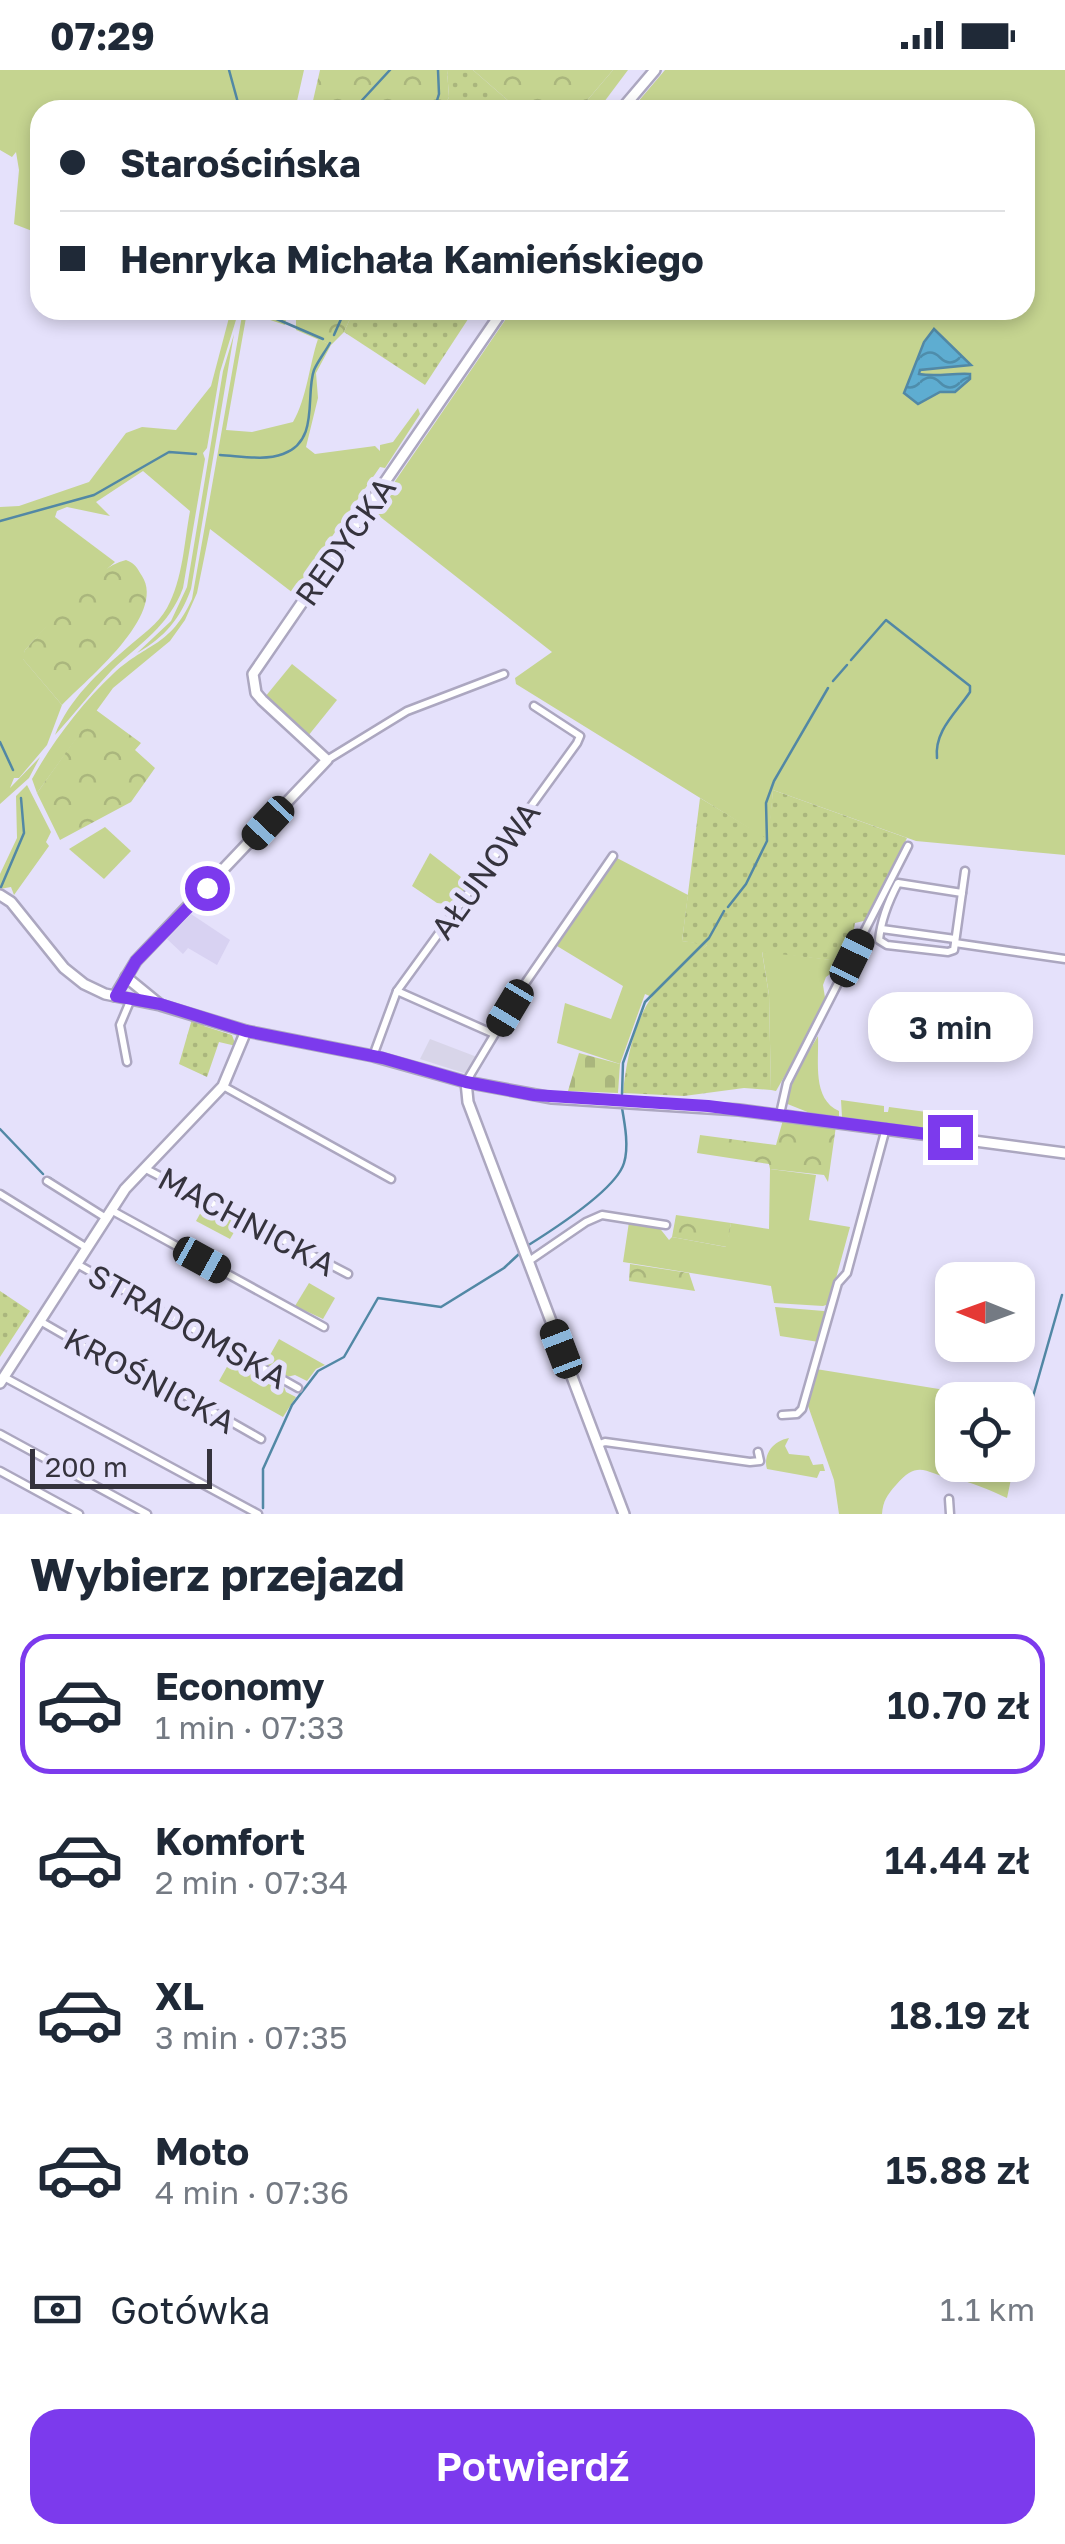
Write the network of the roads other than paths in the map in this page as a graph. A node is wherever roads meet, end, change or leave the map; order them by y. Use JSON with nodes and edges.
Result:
{"nodes":[{"id":1,"x":655,"y":70,"type":"edge"},
{"id":2,"x":630,"y":100,"type":"edge"},
{"id":3,"x":496,"y":320,"type":"edge"},
{"id":4,"x":504,"y":674,"type":"dead end"},
{"id":5,"x":534,"y":706,"type":"dead end"},
{"id":6,"x":327,"y":760,"type":"junction"},
{"id":7,"x":908,"y":846,"type":"dead end"},
{"id":8,"x":613,"y":856,"type":"dead end"},
{"id":9,"x":965,"y":871,"type":"dead end"},
{"id":10,"x":962,"y":893,"type":"junction"},
{"id":11,"x":0,"y":894,"type":"edge"},
{"id":12,"x":882,"y":929,"type":"junction"},
{"id":13,"x":955,"y":941,"type":"junction"},
{"id":14,"x":1065,"y":959,"type":"edge"},
{"id":15,"x":126,"y":977,"type":"junction"},
{"id":16,"x":397,"y":992,"type":"junction"},
{"id":17,"x":116,"y":996,"type":"junction"},
{"id":18,"x":131,"y":1000,"type":"junction"},
{"id":19,"x":160,"y":1004,"type":"junction"},
{"id":20,"x":246,"y":1031,"type":"junction"},
{"id":21,"x":494,"y":1034,"type":"junction"},
{"id":22,"x":373,"y":1056,"type":"junction"},
{"id":23,"x":128,"y":1062,"type":"dead end"},
{"id":24,"x":466,"y":1082,"type":"junction"},
{"id":25,"x":223,"y":1086,"type":"junction"},
{"id":26,"x":780,"y":1114,"type":"junction"},
{"id":27,"x":886,"y":1128,"type":"junction"},
{"id":28,"x":1065,"y":1154,"type":"edge"},
{"id":29,"x":146,"y":1168,"type":"junction"},
{"id":30,"x":391,"y":1179,"type":"dead end"},
{"id":31,"x":47,"y":1181,"type":"dead end"},
{"id":32,"x":0,"y":1194,"type":"edge"},
{"id":33,"x":109,"y":1214,"type":"junction"},
{"id":34,"x":666,"y":1225,"type":"dead end"},
{"id":35,"x":87,"y":1248,"type":"junction"},
{"id":36,"x":528,"y":1261,"type":"junction"},
{"id":37,"x":77,"y":1264,"type":"junction"},
{"id":38,"x":348,"y":1274,"type":"dead end"},
{"id":39,"x":40,"y":1321,"type":"junction"},
{"id":40,"x":324,"y":1327,"type":"dead end"},
{"id":41,"x":2,"y":1380,"type":"edge"},
{"id":42,"x":298,"y":1388,"type":"dead end"},
{"id":43,"x":782,"y":1415,"type":"dead end"},
{"id":44,"x":0,"y":1434,"type":"edge"},
{"id":45,"x":261,"y":1439,"type":"dead end"},
{"id":46,"x":598,"y":1445,"type":"junction"},
{"id":47,"x":758,"y":1452,"type":"dead end"},
{"id":48,"x":0,"y":1471,"type":"edge"},
{"id":49,"x":949,"y":1499,"type":"dead end"},
{"id":50,"x":80,"y":1514,"type":"edge"},
{"id":51,"x":147,"y":1514,"type":"edge"},
{"id":52,"x":258,"y":1514,"type":"edge"},
{"id":53,"x":624,"y":1514,"type":"edge"},
{"id":54,"x":950,"y":1514,"type":"edge"}],
"edges":[{"from":1,"to":2,"type":"street"},
{"from":3,"to":6,"type":"street","name":"REDYCKA"},
{"from":4,"to":6,"type":"street"},
{"from":5,"to":16,"type":"street","name":"AŁUNOWA"},
{"from":6,"to":15,"type":"street"},
{"from":7,"to":26,"type":"street"},
{"from":8,"to":21,"type":"street"},
{"from":9,"to":10,"type":"street"},
{"from":10,"to":12,"type":"street"},
{"from":10,"to":13,"type":"street"},
{"from":11,"to":17,"type":"street"},
{"from":12,"to":13,"type":"street"},
{"from":12,"to":13,"type":"street"},
{"from":13,"to":14,"type":"street"},
{"from":15,"to":17,"type":"street"},
{"from":15,"to":19,"type":"street"},
{"from":16,"to":21,"type":"street"},
{"from":16,"to":22,"type":"street","name":"AŁUNOWA"},
{"from":17,"to":18,"type":"street"},
{"from":18,"to":19,"type":"street"},
{"from":18,"to":23,"type":"street"},
{"from":19,"to":20,"type":"street"},
{"from":20,"to":22,"type":"street"},
{"from":20,"to":25,"type":"street"},
{"from":21,"to":24,"type":"street"},
{"from":22,"to":24,"type":"street"},
{"from":24,"to":26,"type":"street"},
{"from":24,"to":36,"type":"street"},
{"from":25,"to":29,"type":"street"},
{"from":25,"to":30,"type":"street"},
{"from":26,"to":27,"type":"street"},
{"from":27,"to":28,"type":"street"},
{"from":27,"to":43,"type":"street"},
{"from":29,"to":33,"type":"street"},
{"from":29,"to":38,"type":"street","name":"MACHNICKA"},
{"from":31,"to":33,"type":"street"},
{"from":32,"to":35,"type":"street"},
{"from":33,"to":35,"type":"street"},
{"from":33,"to":40,"type":"street"},
{"from":34,"to":36,"type":"street"},
{"from":35,"to":37,"type":"street"},
{"from":36,"to":46,"type":"street"},
{"from":37,"to":39,"type":"street"},
{"from":37,"to":42,"type":"street","name":"STRADOMSKA"},
{"from":39,"to":41,"type":"street"},
{"from":39,"to":45,"type":"street","name":"KROŚNICKA"},
{"from":41,"to":52,"type":"street"},
{"from":44,"to":51,"type":"street"},
{"from":46,"to":47,"type":"street"},
{"from":46,"to":53,"type":"street"},
{"from":48,"to":50,"type":"street"},
{"from":49,"to":54,"type":"street"}]}
